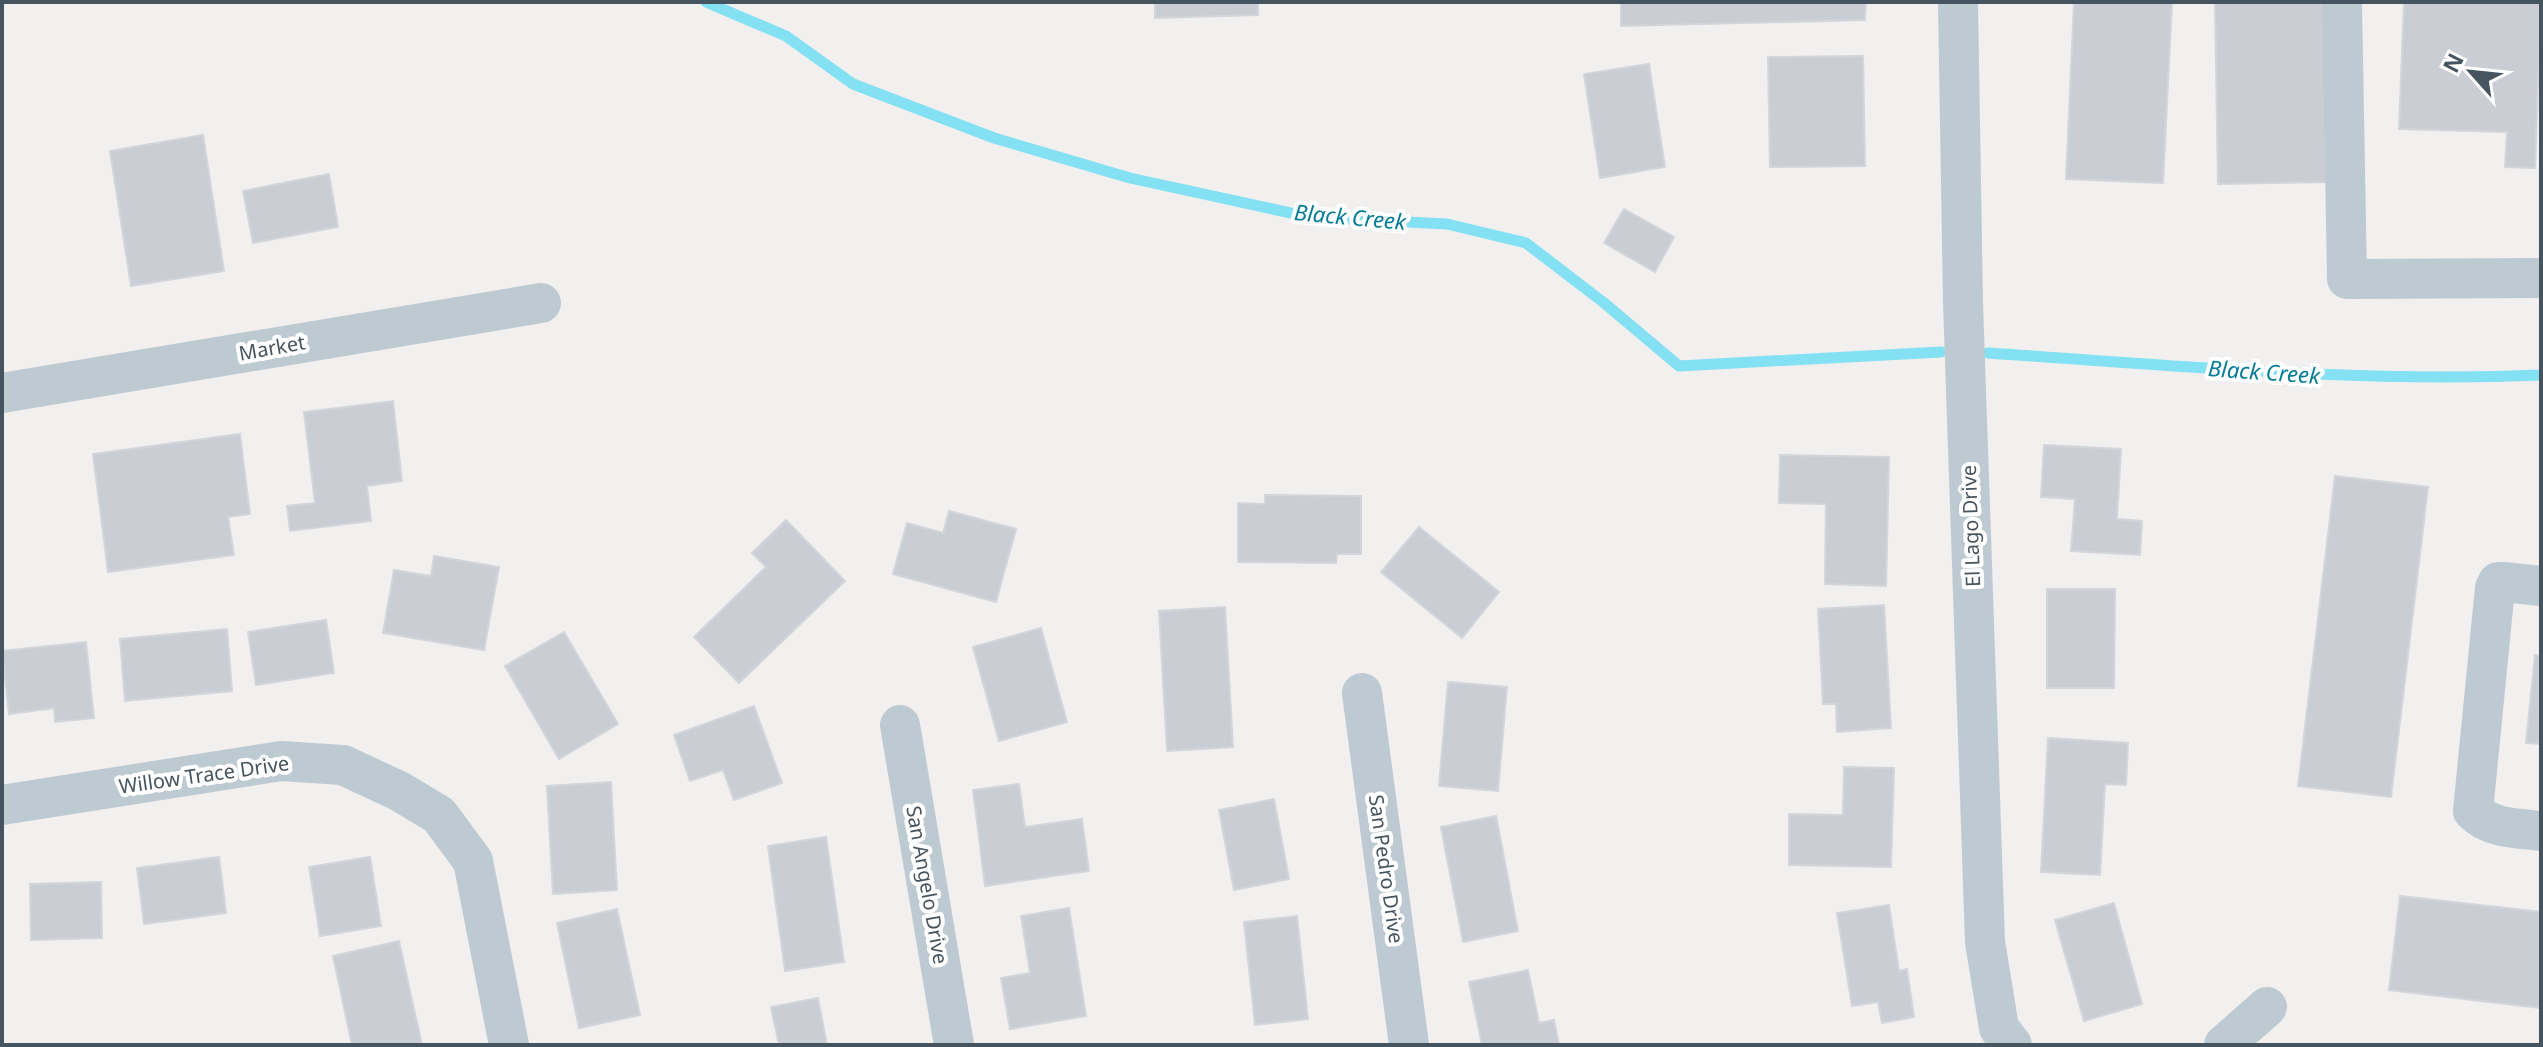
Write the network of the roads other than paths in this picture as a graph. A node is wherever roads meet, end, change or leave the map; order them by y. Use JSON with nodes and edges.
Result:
{"nodes":[{"id":1,"x":1958,"y":2,"type":"edge"},
{"id":2,"x":2342,"y":2,"type":"edge"},
{"id":3,"x":2541,"y":278,"type":"edge"},
{"id":4,"x":541,"y":303,"type":"dead end"},
{"id":5,"x":2,"y":393,"type":"edge"},
{"id":6,"x":2541,"y":586,"type":"edge"},
{"id":7,"x":1362,"y":693,"type":"dead end"},
{"id":8,"x":900,"y":725,"type":"dead end"},
{"id":9,"x":2,"y":805,"type":"edge"},
{"id":10,"x":2541,"y":831,"type":"edge"},
{"id":11,"x":2267,"y":1007,"type":"dead end"},
{"id":12,"x":509,"y":1045,"type":"edge"},
{"id":13,"x":954,"y":1045,"type":"edge"},
{"id":14,"x":1409,"y":1045,"type":"edge"},
{"id":15,"x":2012,"y":1045,"type":"edge"},
{"id":16,"x":2224,"y":1045,"type":"edge"}],
"edges":[{"from":1,"to":15,"type":"street","name":"El Lago Drive"},
{"from":2,"to":3,"type":"street"},
{"from":4,"to":5,"type":"street","name":"Market"},
{"from":6,"to":10,"type":"street"},
{"from":7,"to":14,"type":"street","name":"San Pedro Drive"},
{"from":8,"to":13,"type":"street","name":"San Angelo Drive"},
{"from":9,"to":12,"type":"street","name":"Willow Trace Drive"},
{"from":11,"to":16,"type":"street"}]}
